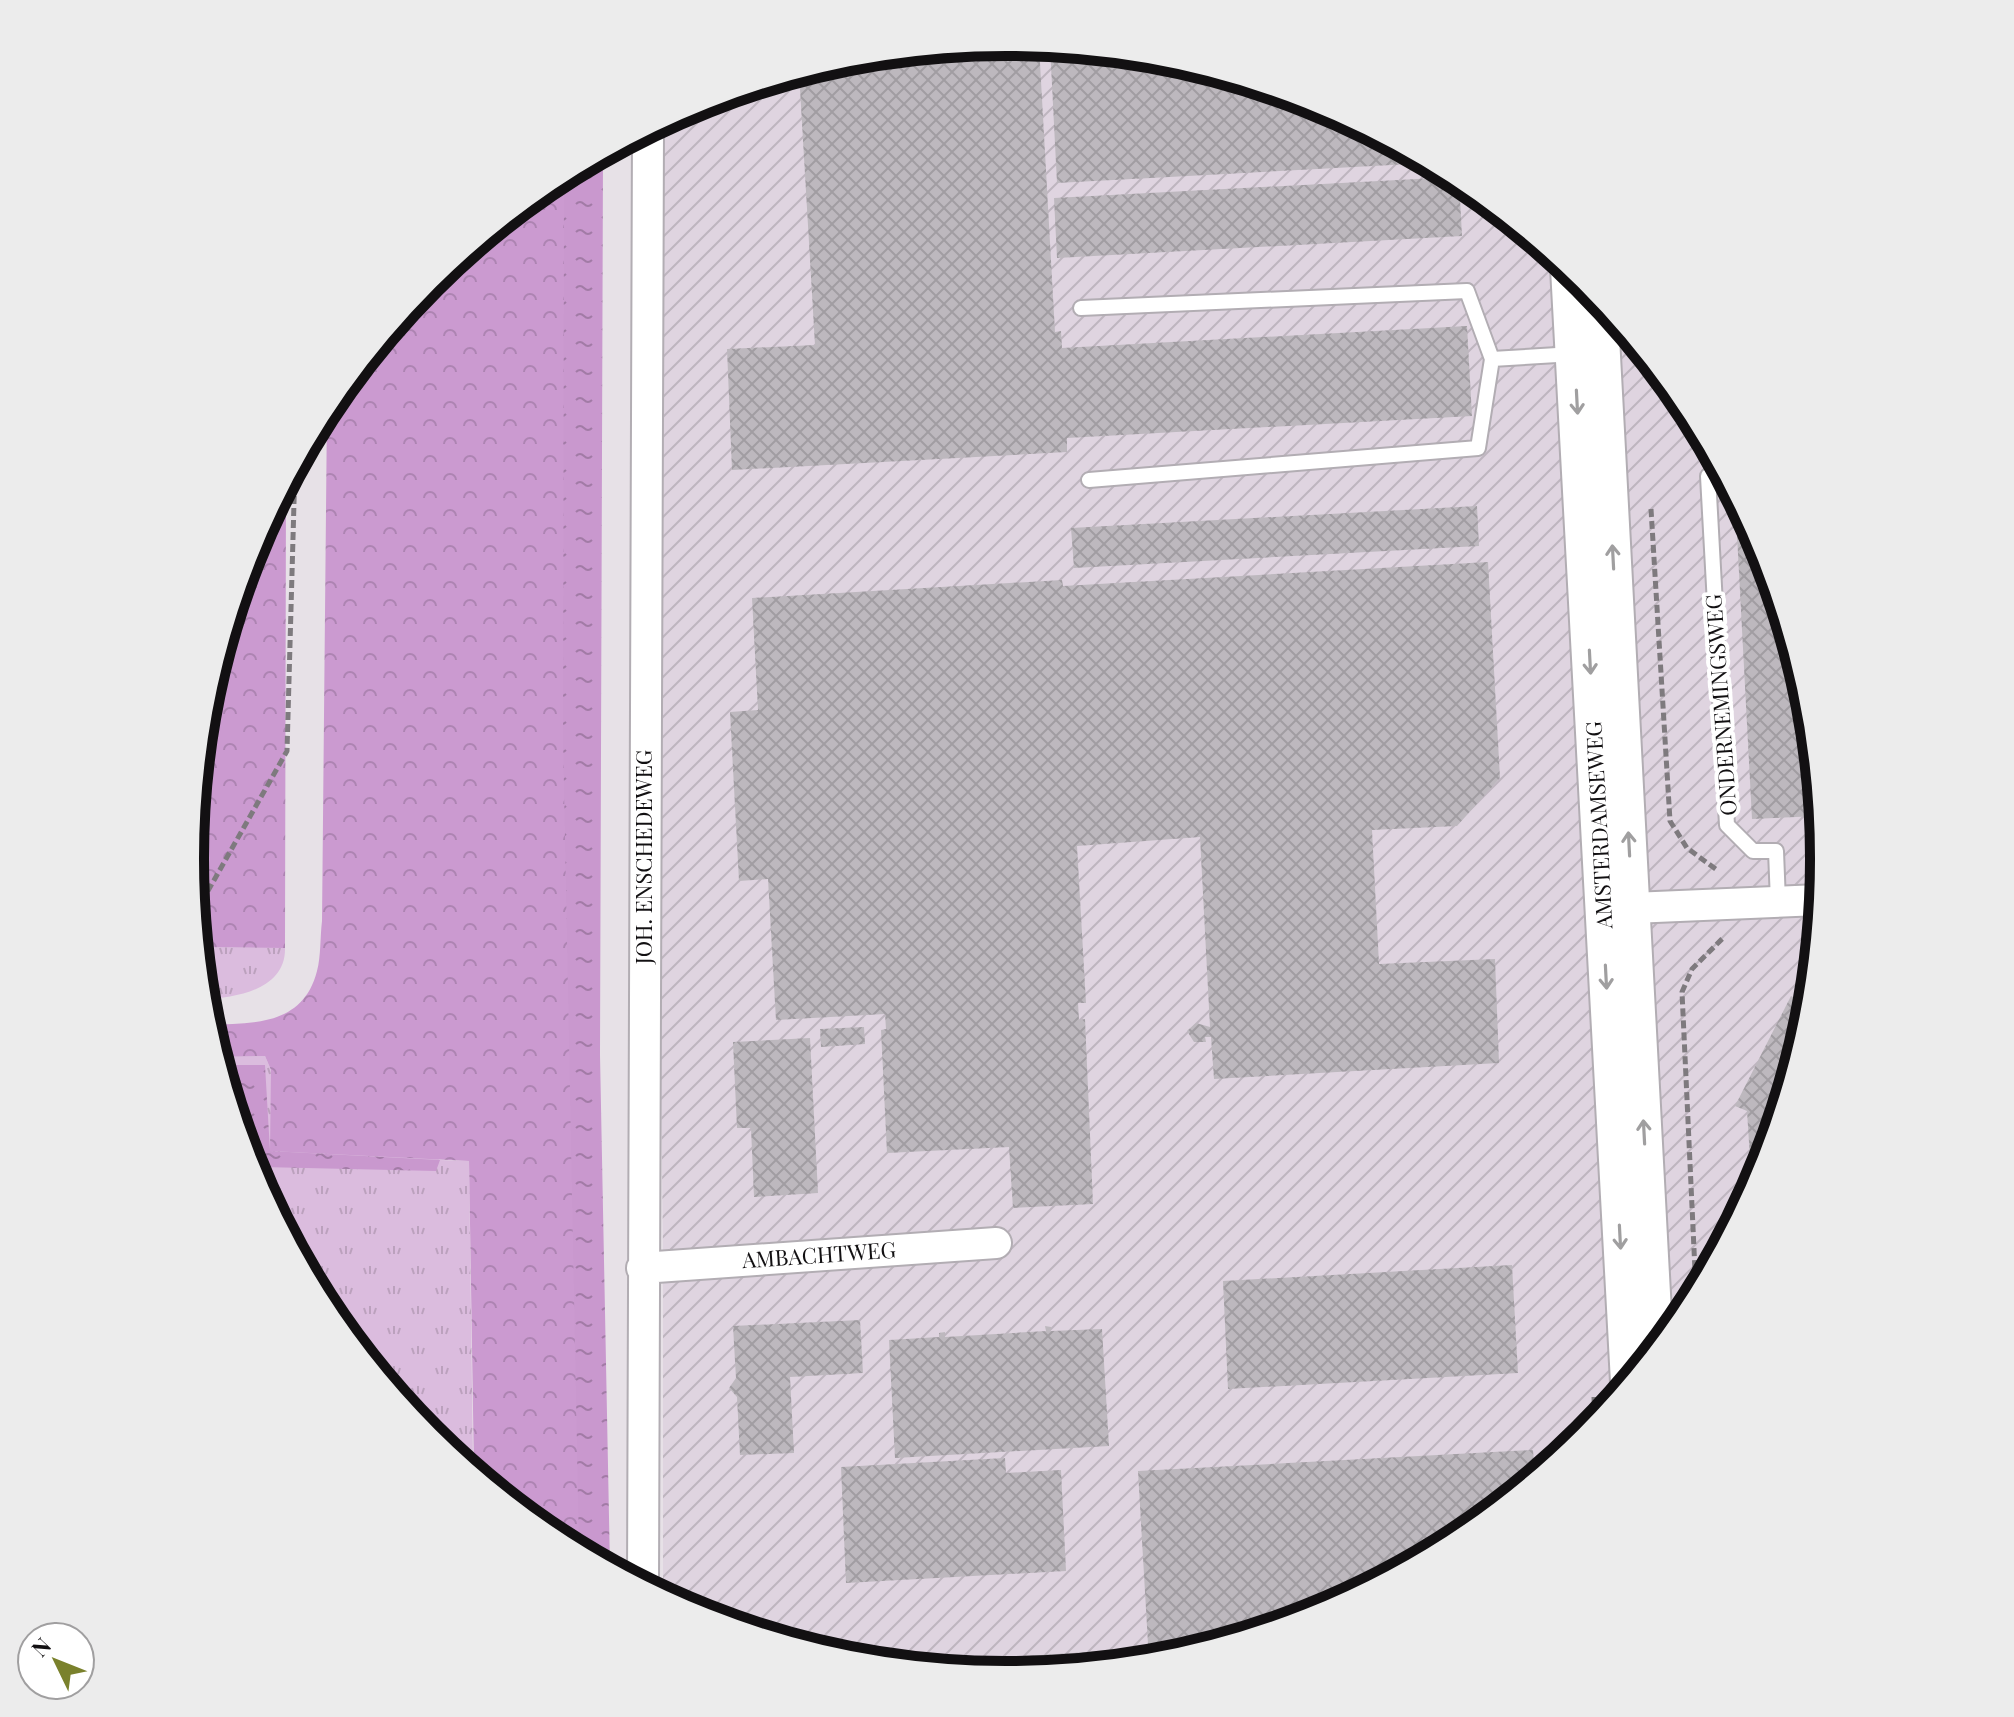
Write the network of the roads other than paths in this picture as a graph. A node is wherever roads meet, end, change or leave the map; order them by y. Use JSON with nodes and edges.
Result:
{"nodes":[{"id":1,"x":648,"y":141,"type":"edge"},
{"id":2,"x":1570,"y":287,"type":"edge"},
{"id":3,"x":1081,"y":308,"type":"dead end"},
{"id":4,"x":1600,"y":318,"type":"edge"},
{"id":5,"x":1574,"y":354,"type":"junction"},
{"id":6,"x":1492,"y":359,"type":"junction"},
{"id":7,"x":1708,"y":476,"type":"dead end"},
{"id":8,"x":1089,"y":480,"type":"dead end"},
{"id":9,"x":1808,"y":901,"type":"edge"},
{"id":10,"x":1778,"y":902,"type":"junction"},
{"id":11,"x":1632,"y":908,"type":"junction"},
{"id":12,"x":996,"y":1243,"type":"dead end"},
{"id":13,"x":642,"y":1268,"type":"junction"},
{"id":14,"x":1654,"y":1333,"type":"edge"},
{"id":15,"x":1628,"y":1366,"type":"edge"},
{"id":16,"x":643,"y":1573,"type":"edge"}],
"edges":[{"from":1,"to":13,"type":"street","name":"JOH. ENSCHEDEWEG"},
{"from":2,"to":5,"type":"street","name":"AMSTERDAMSEWEG"},
{"from":3,"to":6,"type":"lane"},
{"from":11,"to":4,"type":"street","name":"AMSTERDAMSEWEG","one_way":true},
{"from":5,"to":6,"type":"lane"},
{"from":5,"to":15,"type":"street","name":"AMSTERDAMSEWEG","one_way":true},
{"from":6,"to":8,"type":"lane"},
{"from":7,"to":10,"type":"lane","name":"ONDERNEMINGSWEG"},
{"from":9,"to":10,"type":"street"},
{"from":10,"to":11,"type":"street"},
{"from":14,"to":11,"type":"street","name":"AMSTERDAMSEWEG","one_way":true},
{"from":12,"to":13,"type":"street","name":"AMBACHTWEG"},
{"from":13,"to":16,"type":"street","name":"JOH. ENSCHEDEWEG"}]}
